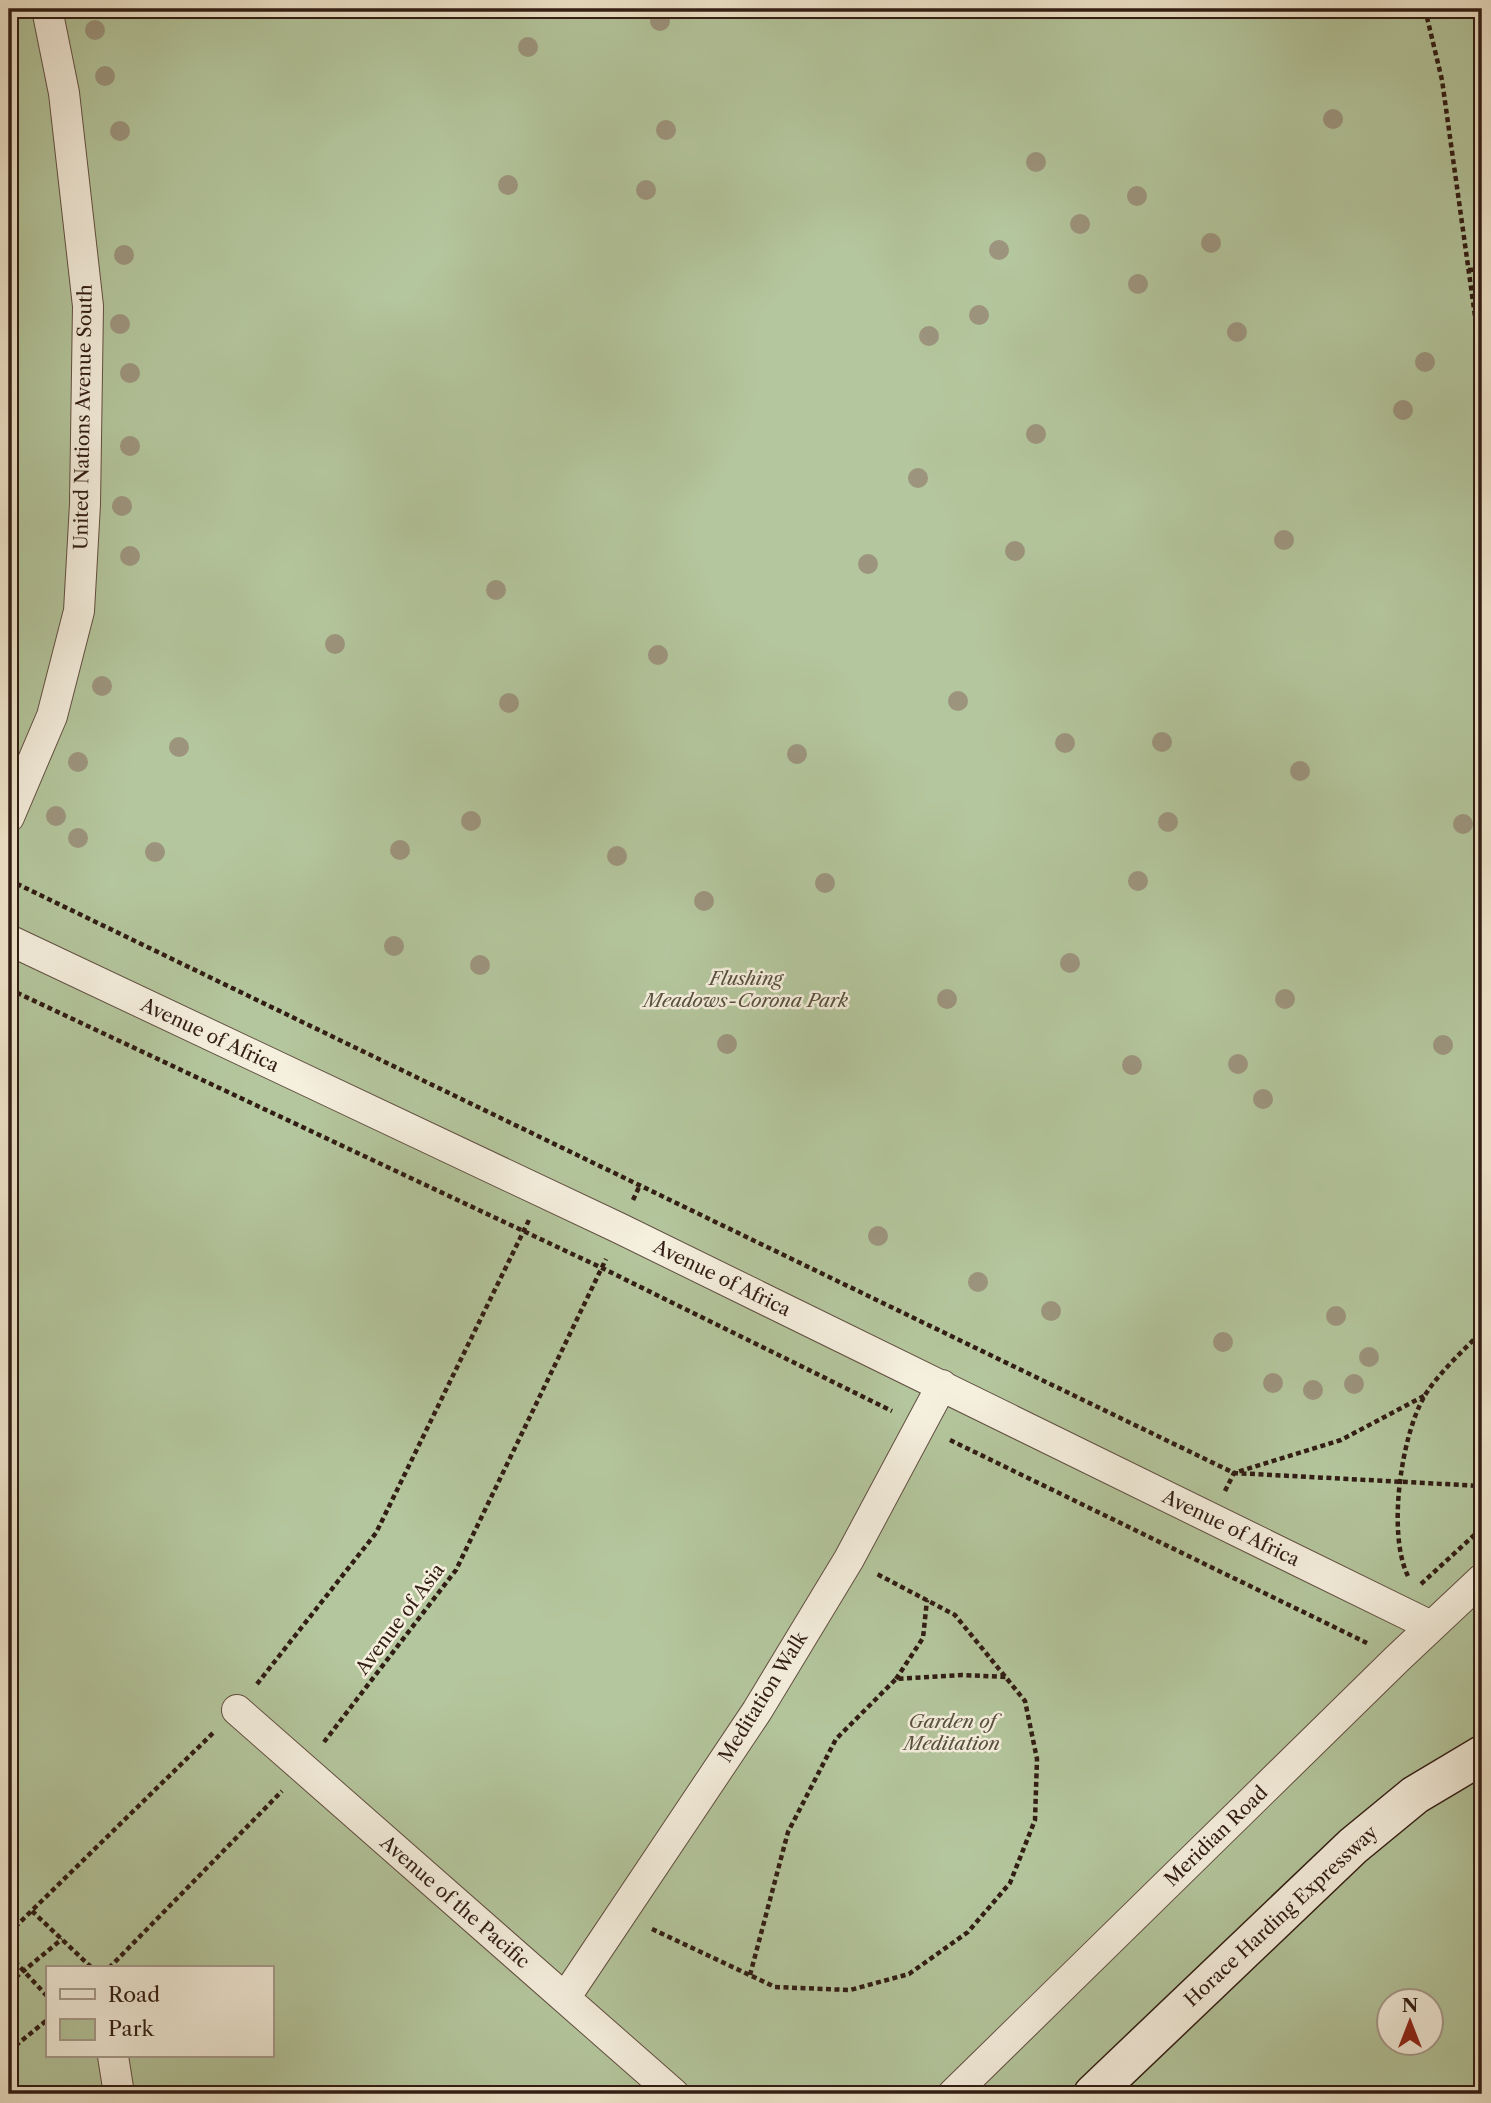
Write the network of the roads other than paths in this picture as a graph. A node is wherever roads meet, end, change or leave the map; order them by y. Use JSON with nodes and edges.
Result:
{"nodes":[{"id":1,"x":47,"y":9,"type":"edge"},
{"id":2,"x":9,"y":817,"type":"edge"},
{"id":3,"x":9,"y":940,"type":"edge"},
{"id":4,"x":942,"y":1385,"type":"junction"},
{"id":5,"x":1482,"y":1579,"type":"edge"},
{"id":6,"x":1431,"y":1626,"type":"junction"},
{"id":7,"x":237,"y":1710,"type":"road end"},
{"id":8,"x":1482,"y":1755,"type":"edge"},
{"id":9,"x":565,"y":1998,"type":"junction"},
{"id":10,"x":113,"y":2058,"type":"edge"},
{"id":11,"x":119,"y":2094,"type":"edge"},
{"id":12,"x":674,"y":2094,"type":"edge"},
{"id":13,"x":953,"y":2094,"type":"edge"},
{"id":14,"x":1093,"y":2094,"type":"edge"}],
"edges":[{"from":1,"to":2,"type":"street","name":"United Nations Avenue South"},
{"from":3,"to":4,"type":"street","name":"Avenue of Africa"},
{"from":4,"to":6,"type":"street","name":"Avenue of Africa"},
{"from":4,"to":9,"type":"street","name":"Meditation Walk"},
{"from":5,"to":6,"type":"street","name":"Meridian Road"},
{"from":6,"to":13,"type":"street","name":"Meridian Road"},
{"from":7,"to":9,"type":"street","name":"Avenue of the Pacific"},
{"from":8,"to":14,"type":"main road","name":"Horace Harding Expressway"},
{"from":9,"to":12,"type":"street","name":"Avenue of the Pacific"},
{"from":10,"to":11,"type":"street"}]}
